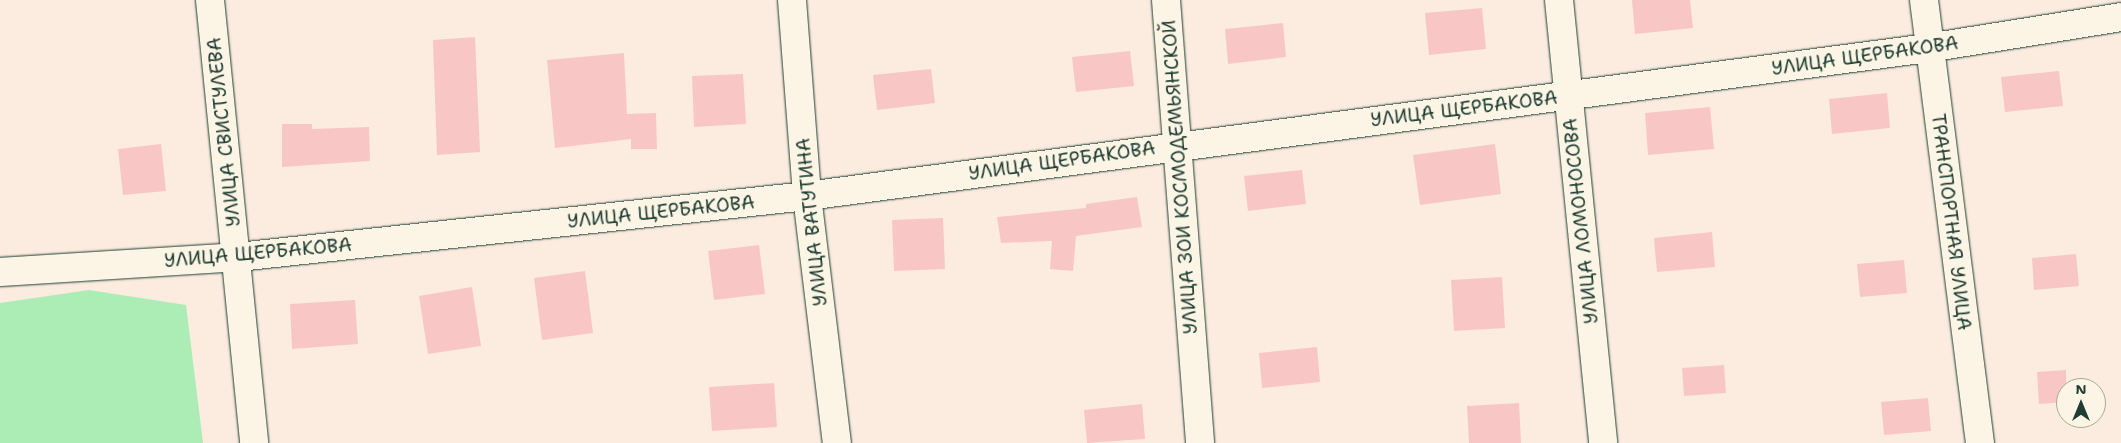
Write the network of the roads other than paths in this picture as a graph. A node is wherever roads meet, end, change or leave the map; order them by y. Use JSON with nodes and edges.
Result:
{"nodes":[{"id":1,"x":210,"y":0,"type":"edge"},
{"id":2,"x":792,"y":0,"type":"edge"},
{"id":3,"x":1166,"y":0,"type":"edge"},
{"id":4,"x":1559,"y":0,"type":"edge"},
{"id":5,"x":1924,"y":0,"type":"edge"},
{"id":6,"x":2121,"y":17,"type":"edge"},
{"id":7,"x":1928,"y":48,"type":"junction"},
{"id":8,"x":1569,"y":95,"type":"junction"},
{"id":9,"x":1177,"y":146,"type":"junction"},
{"id":10,"x":807,"y":196,"type":"junction"},
{"id":11,"x":238,"y":257,"type":"junction"},
{"id":12,"x":0,"y":272,"type":"edge"},
{"id":13,"x":254,"y":443,"type":"edge"},
{"id":14,"x":837,"y":443,"type":"edge"},
{"id":15,"x":1200,"y":443,"type":"edge"},
{"id":16,"x":1603,"y":443,"type":"edge"},
{"id":17,"x":1980,"y":443,"type":"edge"}],
"edges":[{"from":1,"to":11,"type":"street","name":"УЛИЦА СВИСТУЛЕВА"},
{"from":2,"to":10,"type":"street","name":"УЛИЦА ВАТУТИНА"},
{"from":3,"to":9,"type":"street","name":"УЛИЦА ЗОИ КОСМОДЕМЬЯНСКОЙ"},
{"from":4,"to":8,"type":"street","name":"УЛИЦА ЛОМОНОСОВА"},
{"from":5,"to":7,"type":"street","name":"ТРАНСПОРТНАЯ УЛИЦА"},
{"from":6,"to":7,"type":"street","name":"УЛИЦА ЩЕРБАКОВА"},
{"from":7,"to":8,"type":"street","name":"УЛИЦА ЩЕРБАКОВА"},
{"from":7,"to":17,"type":"street","name":"ТРАНСПОРТНАЯ УЛИЦА"},
{"from":8,"to":9,"type":"street","name":"УЛИЦА ЩЕРБАКОВА"},
{"from":8,"to":16,"type":"street","name":"УЛИЦА ЛОМОНОСОВА"},
{"from":9,"to":10,"type":"street","name":"УЛИЦА ЩЕРБАКОВА"},
{"from":9,"to":15,"type":"street","name":"УЛИЦА ЗОИ КОСМОДЕМЬЯНСКОЙ"},
{"from":10,"to":11,"type":"street","name":"УЛИЦА ЩЕРБАКОВА"},
{"from":10,"to":14,"type":"street","name":"УЛИЦА ВАТУТИНА"},
{"from":11,"to":12,"type":"street","name":"УЛИЦА ЩЕРБАКОВА"},
{"from":11,"to":13,"type":"street","name":"УЛИЦА СВИСТУЛЕВА"}]}
